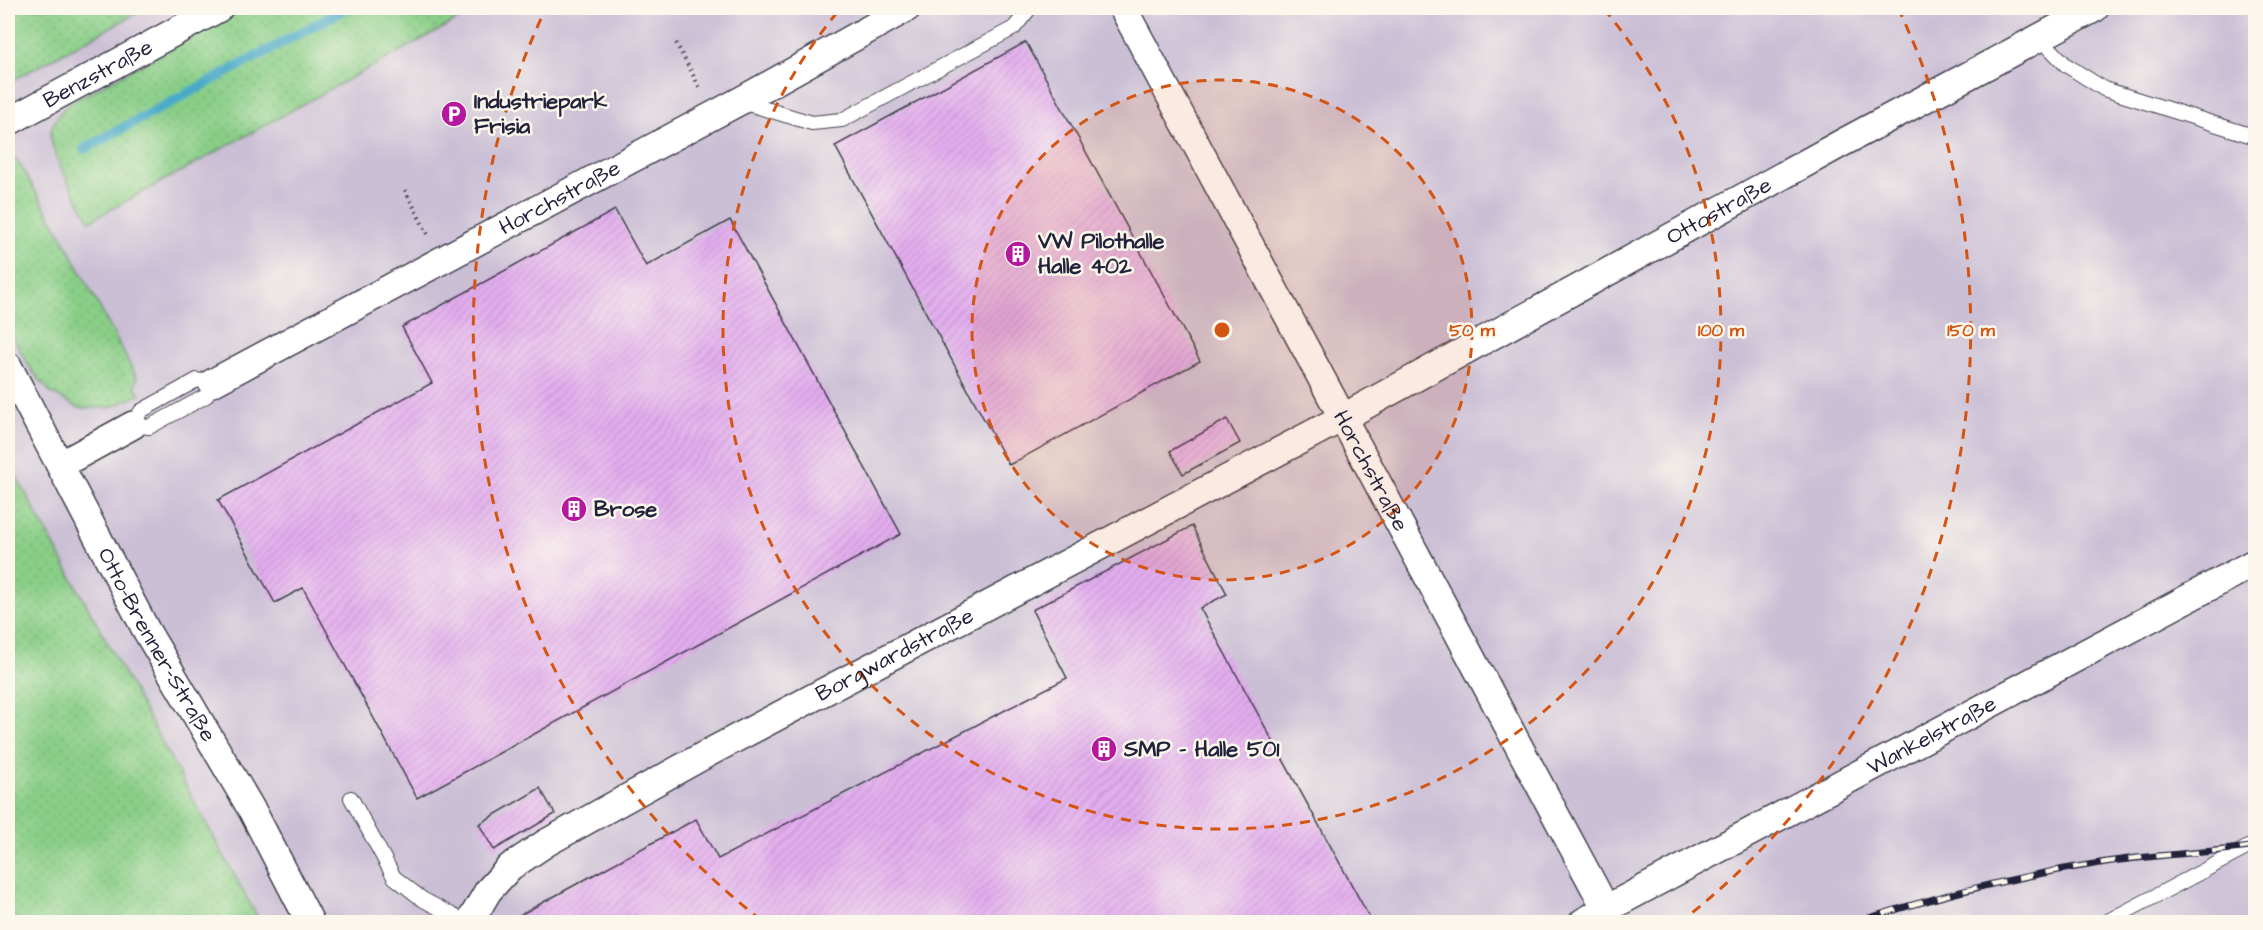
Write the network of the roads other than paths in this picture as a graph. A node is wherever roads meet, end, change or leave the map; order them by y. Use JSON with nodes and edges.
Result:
{"nodes":[{"id":1,"x":219,"y":8,"type":"edge"},
{"id":2,"x":907,"y":8,"type":"edge"},
{"id":3,"x":1030,"y":8,"type":"edge"},
{"id":4,"x":1123,"y":8,"type":"edge"},
{"id":5,"x":2095,"y":8,"type":"edge"},
{"id":6,"x":2039,"y":37,"type":"junction"},
{"id":7,"x":740,"y":101,"type":"junction"},
{"id":8,"x":8,"y":122,"type":"edge"},
{"id":9,"x":2256,"y":137,"type":"edge"},
{"id":10,"x":8,"y":366,"type":"edge"},
{"id":11,"x":212,"y":383,"type":"joint"},
{"id":12,"x":1344,"y":417,"type":"junction"},
{"id":13,"x":133,"y":425,"type":"joint"},
{"id":14,"x":60,"y":465,"type":"junction"},
{"id":15,"x":2256,"y":562,"type":"edge"},
{"id":16,"x":351,"y":798,"type":"dead end"},
{"id":17,"x":2256,"y":843,"type":"edge"},
{"id":18,"x":1606,"y":909,"type":"junction"},
{"id":19,"x":310,"y":922,"type":"edge"},
{"id":20,"x":467,"y":922,"type":"edge"},
{"id":21,"x":1583,"y":922,"type":"edge"},
{"id":22,"x":2106,"y":922,"type":"edge"}],
"edges":[{"from":1,"to":8,"type":"street","name":"Benzstraße"},
{"from":2,"to":7,"type":"street","name":"Horchstraße"},
{"from":3,"to":7,"type":"lane"},
{"from":4,"to":12,"type":"street","name":"Horchstraße"},
{"from":5,"to":6,"type":"street","name":"Ottostraße"},
{"from":6,"to":9,"type":"lane"},
{"from":6,"to":12,"type":"street","name":"Ottostraße"},
{"from":7,"to":11,"type":"street","name":"Horchstraße"},
{"from":10,"to":14,"type":"street","name":"Otto-Brenner-Straße"},
{"from":11,"to":13,"type":"lane","name":"Horchstraße"},
{"from":12,"to":18,"type":"street","name":"Horchstraße"},
{"from":12,"to":20,"type":"street","name":"Borgwardstraße"},
{"from":13,"to":14,"type":"street","name":"Horchstraße"},
{"from":14,"to":19,"type":"street","name":"Otto-Brenner-Straße"},
{"from":15,"to":18,"type":"street","name":"Wankelstraße"},
{"from":16,"to":20,"type":"lane"},
{"from":17,"to":22,"type":"lane"},
{"from":18,"to":21,"type":"street"}]}
